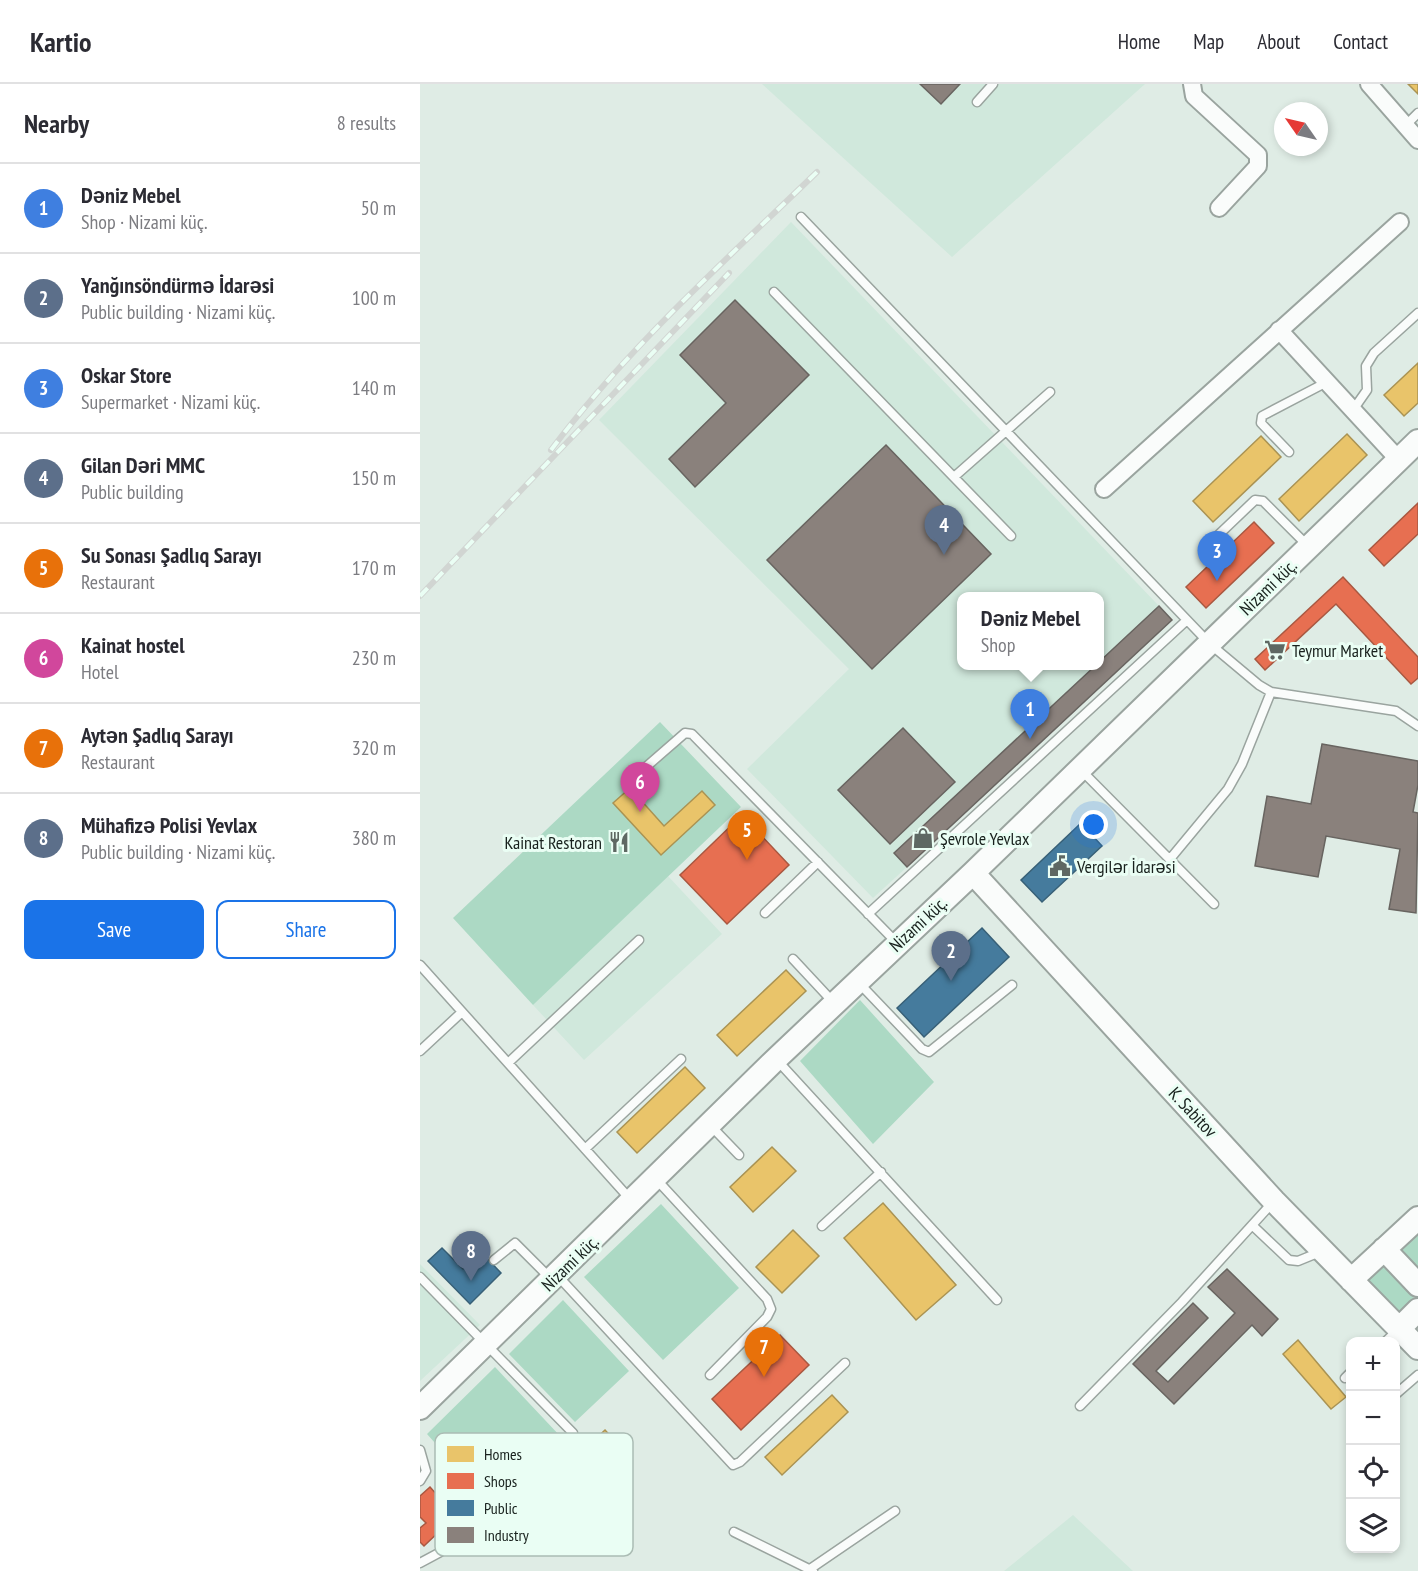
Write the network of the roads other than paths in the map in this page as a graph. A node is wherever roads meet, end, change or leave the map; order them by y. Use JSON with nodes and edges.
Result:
{"nodes":[{"id":1,"x":993,"y":84,"type":"edge"},
{"id":2,"x":1192,"y":84,"type":"edge"},
{"id":3,"x":1369,"y":84,"type":"edge"},
{"id":4,"x":977,"y":102,"type":"dead end"},
{"id":5,"x":1418,"y":113,"type":"edge"},
{"id":6,"x":1406,"y":125,"type":"junction"},
{"id":7,"x":1418,"y":140,"type":"edge"},
{"id":8,"x":1219,"y":208,"type":"dead end"},
{"id":9,"x":801,"y":218,"type":"dead end"},
{"id":10,"x":1400,"y":222,"type":"dead end"},
{"id":11,"x":774,"y":292,"type":"dead end"},
{"id":12,"x":1418,"y":313,"type":"edge"},
{"id":13,"x":1279,"y":330,"type":"junction"},
{"id":14,"x":1327,"y":382,"type":"junction"},
{"id":15,"x":1050,"y":392,"type":"dead end"},
{"id":16,"x":1353,"y":410,"type":"junction"},
{"id":17,"x":1005,"y":430,"type":"junction"},
{"id":18,"x":1418,"y":441,"type":"edge"},
{"id":19,"x":1289,"y":452,"type":"dead end"},
{"id":20,"x":1399,"y":460,"type":"junction"},
{"id":21,"x":954,"y":477,"type":"junction"},
{"id":22,"x":1104,"y":489,"type":"dead end"},
{"id":23,"x":1011,"y":536,"type":"dead end"},
{"id":24,"x":1211,"y":542,"type":"dead end"},
{"id":25,"x":1309,"y":547,"type":"junction"},
{"id":26,"x":1187,"y":620,"type":"junction"},
{"id":27,"x":1210,"y":644,"type":"junction"},
{"id":28,"x":1271,"y":692,"type":"junction"},
{"id":29,"x":1418,"y":726,"type":"edge"},
{"id":30,"x":1080,"y":769,"type":"junction"},
{"id":31,"x":639,"y":773,"type":"dead end"},
{"id":32,"x":1170,"y":859,"type":"junction"},
{"id":33,"x":818,"y":862,"type":"junction"},
{"id":34,"x":973,"y":873,"type":"junction"},
{"id":35,"x":1214,"y":904,"type":"dead end"},
{"id":36,"x":765,"y":913,"type":"dead end"},
{"id":37,"x":868,"y":914,"type":"junction"},
{"id":38,"x":639,"y":940,"type":"dead end"},
{"id":39,"x":898,"y":944,"type":"junction"},
{"id":40,"x":793,"y":959,"type":"dead end"},
{"id":41,"x":420,"y":965,"type":"edge"},
{"id":42,"x":858,"y":981,"type":"junction"},
{"id":43,"x":1012,"y":985,"type":"dead end"},
{"id":44,"x":835,"y":1003,"type":"junction"},
{"id":45,"x":462,"y":1012,"type":"junction"},
{"id":46,"x":420,"y":1051,"type":"edge"},
{"id":47,"x":681,"y":1059,"type":"dead end"},
{"id":48,"x":776,"y":1059,"type":"junction"},
{"id":49,"x":508,"y":1063,"type":"junction"},
{"id":50,"x":710,"y":1125,"type":"junction"},
{"id":51,"x":585,"y":1149,"type":"junction"},
{"id":52,"x":739,"y":1155,"type":"dead end"},
{"id":53,"x":881,"y":1172,"type":"junction"},
{"id":54,"x":656,"y":1179,"type":"junction"},
{"id":55,"x":1274,"y":1201,"type":"junction"},
{"id":56,"x":633,"y":1202,"type":"junction"},
{"id":57,"x":1418,"y":1218,"type":"edge"},
{"id":58,"x":1252,"y":1225,"type":"junction"},
{"id":59,"x":822,"y":1226,"type":"dead end"},
{"id":60,"x":1384,"y":1250,"type":"junction"},
{"id":61,"x":1323,"y":1251,"type":"junction"},
{"id":62,"x":494,"y":1260,"type":"dead end"},
{"id":63,"x":420,"y":1277,"type":"edge"},
{"id":64,"x":555,"y":1278,"type":"junction"},
{"id":65,"x":1351,"y":1280,"type":"junction"},
{"id":66,"x":1418,"y":1285,"type":"edge"},
{"id":67,"x":997,"y":1300,"type":"dead end"},
{"id":68,"x":1418,"y":1310,"type":"edge"},
{"id":69,"x":1392,"y":1335,"type":"edge"},
{"id":70,"x":486,"y":1345,"type":"junction"},
{"id":71,"x":1418,"y":1348,"type":"edge"},
{"id":72,"x":845,"y":1363,"type":"dead end"},
{"id":73,"x":1418,"y":1375,"type":"edge"},
{"id":74,"x":710,"y":1376,"type":"dead end"},
{"id":75,"x":1399,"y":1391,"type":"edge"},
{"id":76,"x":1080,"y":1406,"type":"dead end"},
{"id":77,"x":420,"y":1408,"type":"edge"},
{"id":78,"x":573,"y":1433,"type":"dead end"},
{"id":79,"x":420,"y":1450,"type":"edge"},
{"id":80,"x":420,"y":1480,"type":"edge"},
{"id":81,"x":895,"y":1511,"type":"dead end"},
{"id":82,"x":734,"y":1533,"type":"dead end"},
{"id":83,"x":435,"y":1555,"type":"edge"},
{"id":84,"x":420,"y":1563,"type":"edge"},
{"id":85,"x":812,"y":1570,"type":"edge"}],
"edges":[{"from":1,"to":4,"type":"lane"},
{"from":2,"to":8,"type":"street"},
{"from":3,"to":6,"type":"street"},
{"from":5,"to":6,"type":"lane"},
{"from":6,"to":7,"type":"street"},
{"from":9,"to":17,"type":"lane"},
{"from":10,"to":13,"type":"street"},
{"from":11,"to":21,"type":"lane"},
{"from":12,"to":16,"type":"lane"},
{"from":13,"to":14,"type":"street"},
{"from":13,"to":22,"type":"street"},
{"from":14,"to":16,"type":"street"},
{"from":14,"to":19,"type":"lane"},
{"from":15,"to":17,"type":"lane"},
{"from":16,"to":20,"type":"street"},
{"from":17,"to":21,"type":"lane"},
{"from":17,"to":26,"type":"lane"},
{"from":18,"to":20,"type":"main road","name":"Nizami küç."},
{"from":20,"to":25,"type":"main road","name":"Nizami küç."},
{"from":21,"to":23,"type":"lane"},
{"from":24,"to":25,"type":"lane"},
{"from":25,"to":27,"type":"main road","name":"Nizami küç."},
{"from":26,"to":27,"type":"lane"},
{"from":26,"to":37,"type":"lane"},
{"from":27,"to":28,"type":"lane"},
{"from":27,"to":30,"type":"main road","name":"Nizami küç."},
{"from":28,"to":29,"type":"lane"},
{"from":28,"to":32,"type":"lane"},
{"from":30,"to":32,"type":"lane"},
{"from":30,"to":34,"type":"main road","name":"Nizami küç."},
{"from":31,"to":33,"type":"lane"},
{"from":32,"to":35,"type":"lane"},
{"from":33,"to":36,"type":"lane"},
{"from":33,"to":37,"type":"lane"},
{"from":34,"to":39,"type":"main road","name":"Nizami küç."},
{"from":34,"to":55,"type":"main road","name":"K. Sabitov"},
{"from":37,"to":39,"type":"lane"},
{"from":38,"to":49,"type":"lane"},
{"from":39,"to":42,"type":"main road","name":"Nizami küç."},
{"from":40,"to":44,"type":"lane"},
{"from":41,"to":45,"type":"lane"},
{"from":42,"to":43,"type":"lane"},
{"from":42,"to":44,"type":"main road","name":"Nizami küç."},
{"from":44,"to":48,"type":"main road","name":"Nizami küç."},
{"from":45,"to":46,"type":"lane"},
{"from":45,"to":49,"type":"lane"},
{"from":47,"to":51,"type":"lane"},
{"from":48,"to":50,"type":"main road","name":"Nizami küç."},
{"from":48,"to":53,"type":"lane"},
{"from":49,"to":51,"type":"lane"},
{"from":50,"to":52,"type":"lane"},
{"from":50,"to":54,"type":"main road","name":"Nizami küç."},
{"from":51,"to":56,"type":"lane"},
{"from":53,"to":59,"type":"lane"},
{"from":53,"to":67,"type":"lane"},
{"from":54,"to":56,"type":"main road","name":"Nizami küç."},
{"from":54,"to":74,"type":"lane"},
{"from":55,"to":58,"type":"lane"},
{"from":55,"to":61,"type":"main road","name":"K. Sabitov"},
{"from":56,"to":64,"type":"main road","name":"Nizami küç."},
{"from":57,"to":60,"type":"main road"},
{"from":58,"to":61,"type":"lane"},
{"from":58,"to":76,"type":"lane"},
{"from":60,"to":65,"type":"main road"},
{"from":60,"to":66,"type":"main road"},
{"from":61,"to":65,"type":"main road","name":"K. Sabitov"},
{"from":62,"to":64,"type":"lane"},
{"from":63,"to":70,"type":"lane"},
{"from":64,"to":70,"type":"main road","name":"Nizami küç."},
{"from":64,"to":72,"type":"lane"},
{"from":65,"to":69,"type":"main road","name":"K. Sabitov"},
{"from":68,"to":69,"type":"main road"},
{"from":69,"to":71,"type":"main road","name":"K. Sabitov"},
{"from":70,"to":77,"type":"main road","name":"Nizami küç."},
{"from":70,"to":78,"type":"lane"},
{"from":73,"to":75,"type":"lane"},
{"from":79,"to":80,"type":"lane"},
{"from":81,"to":85,"type":"lane"},
{"from":82,"to":85,"type":"lane"},
{"from":83,"to":84,"type":"lane"}]}
